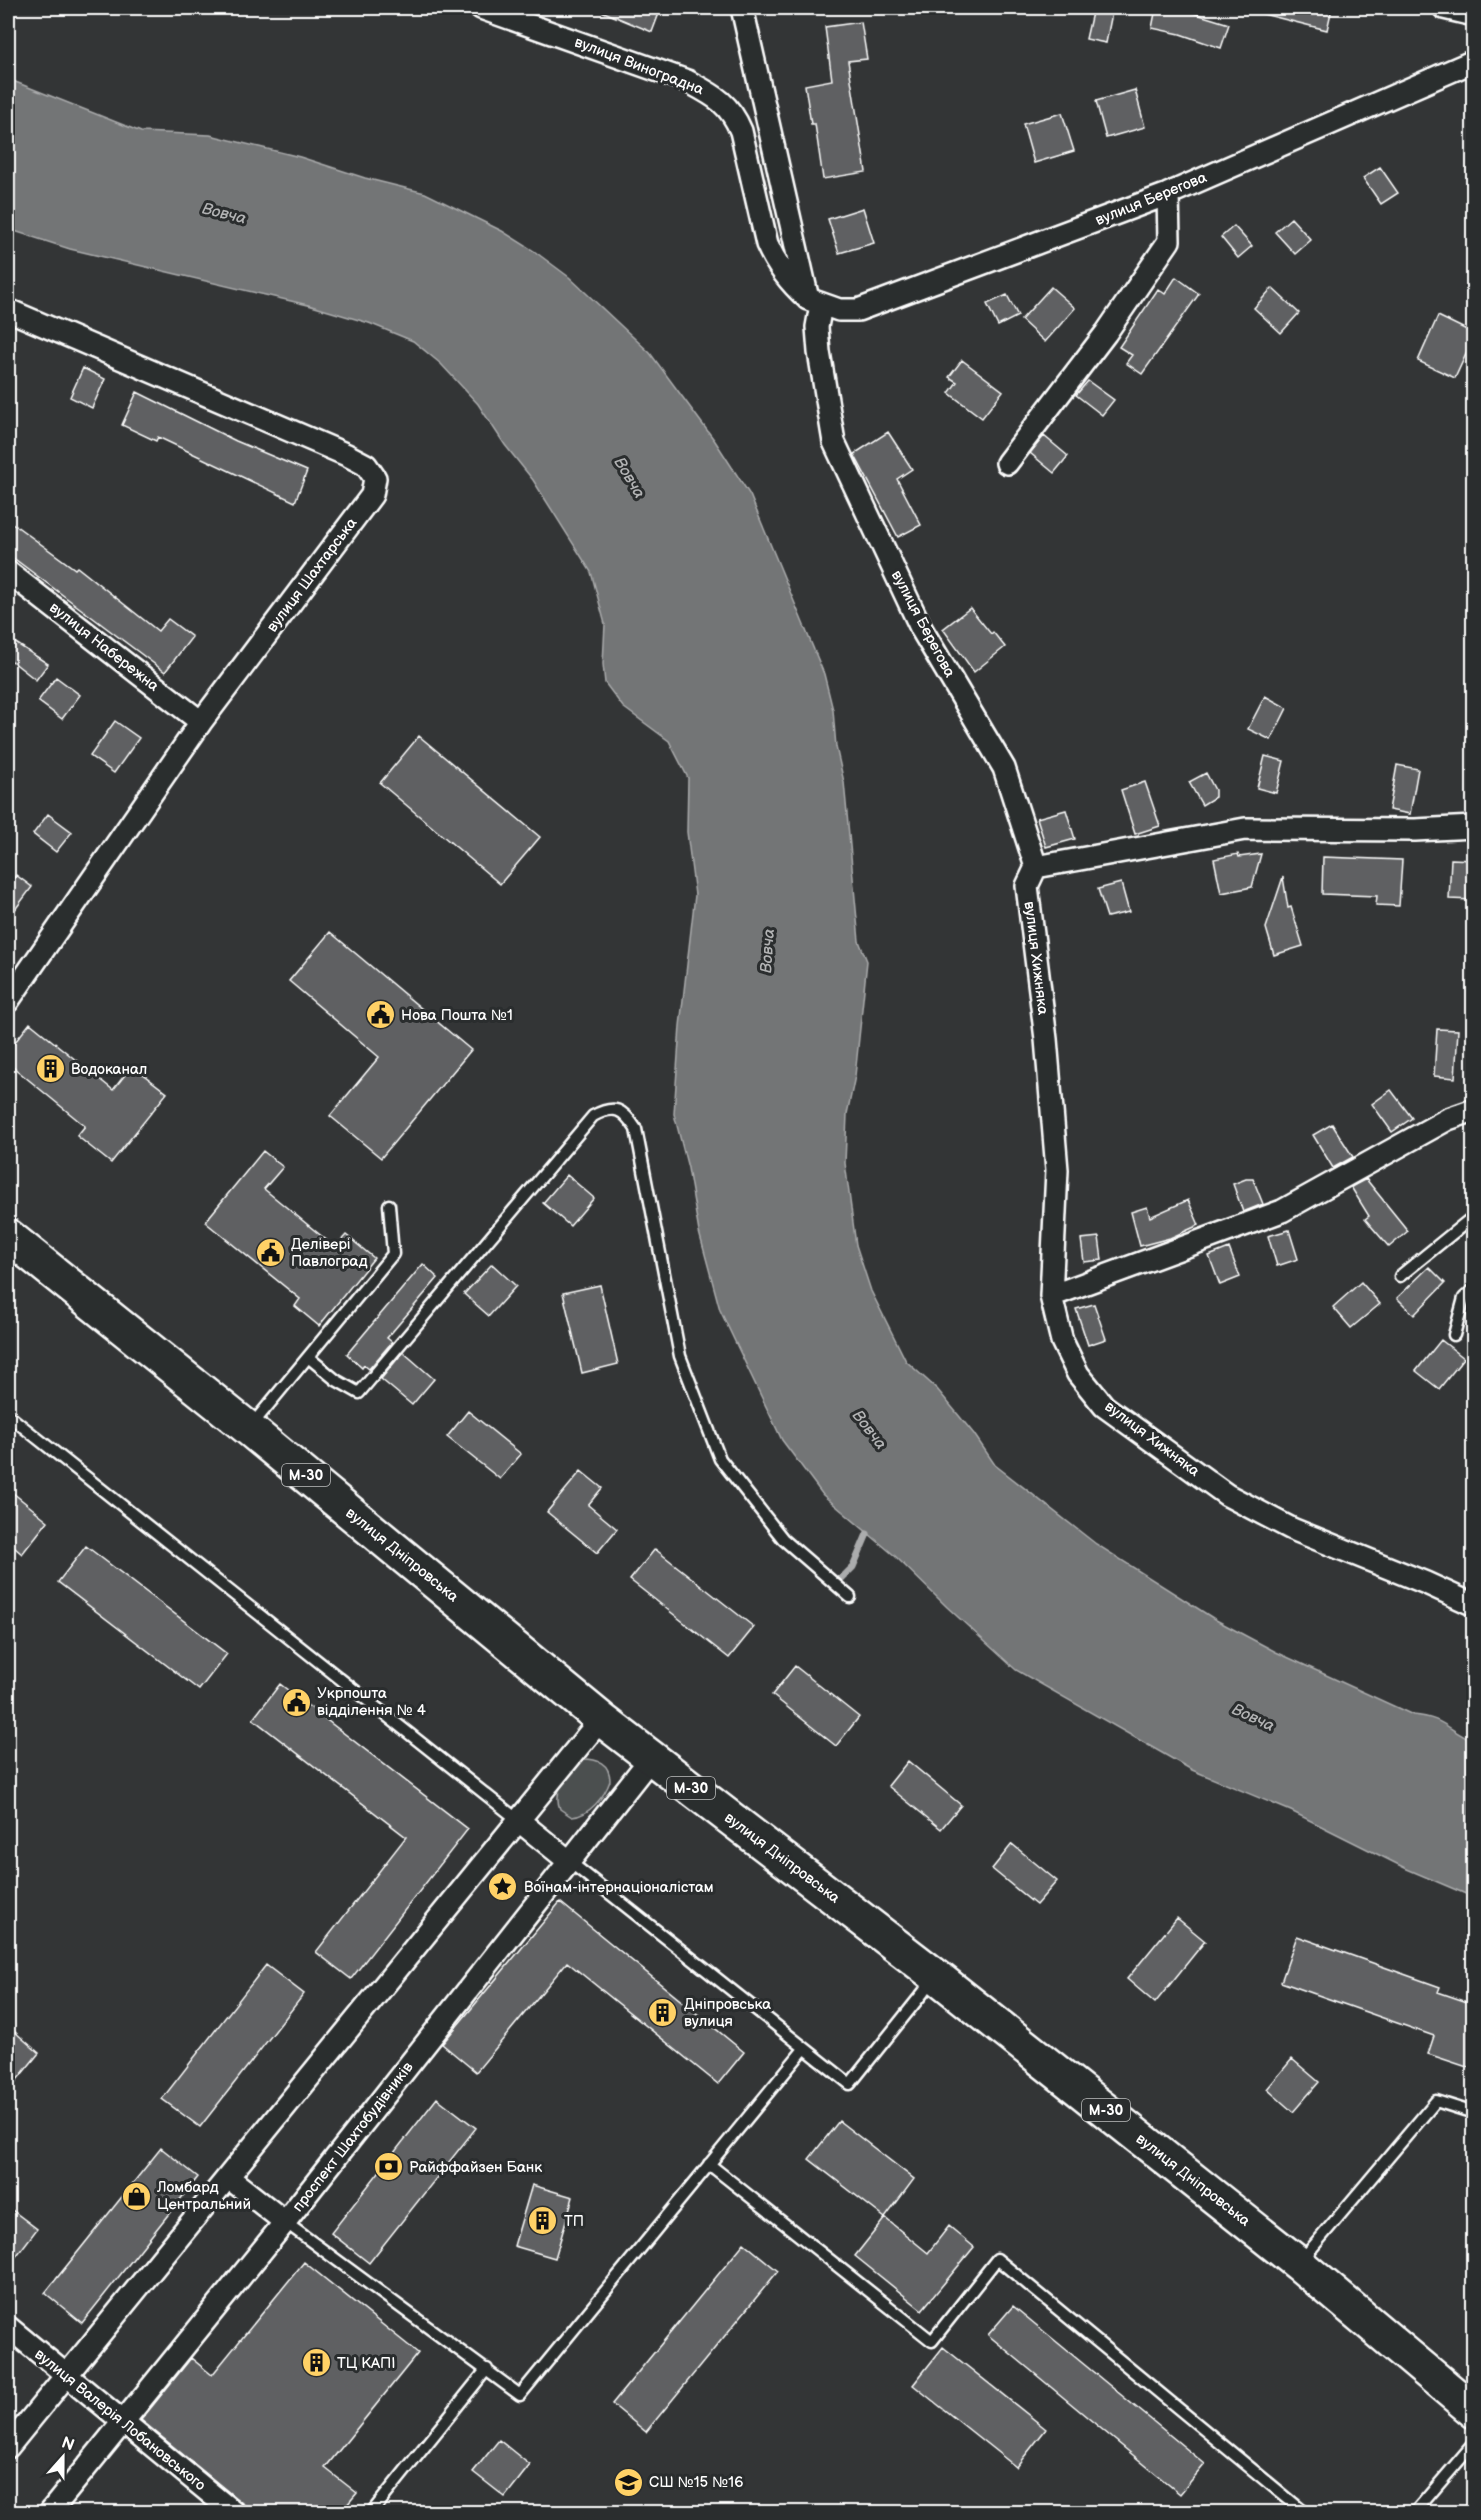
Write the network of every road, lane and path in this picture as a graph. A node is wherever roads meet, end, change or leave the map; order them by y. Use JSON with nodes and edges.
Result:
{"nodes":[{"id":1,"x":481,"y":8,"type":"edge"},
{"id":2,"x":742,"y":8,"type":"edge"},
{"id":3,"x":1444,"y":8,"type":"edge"},
{"id":4,"x":1473,"y":15,"type":"edge"},
{"id":5,"x":1473,"y":61,"type":"edge"},
{"id":6,"x":1168,"y":194,"type":"junction"},
{"id":7,"x":815,"y":302,"type":"junction"},
{"id":8,"x":8,"y":310,"type":"edge"},
{"id":9,"x":1007,"y":463,"type":"dead end"},
{"id":10,"x":8,"y":572,"type":"edge"},
{"id":11,"x":201,"y":722,"type":"junction"},
{"id":12,"x":1473,"y":827,"type":"edge"},
{"id":13,"x":1036,"y":867,"type":"junction"},
{"id":14,"x":8,"y":1001,"type":"edge"},
{"id":15,"x":1473,"y":1110,"type":"edge"},
{"id":16,"x":389,"y":1205,"type":"dead end"},
{"id":17,"x":1473,"y":1216,"type":"edge"},
{"id":18,"x":8,"y":1236,"type":"edge"},
{"id":19,"x":1400,"y":1276,"type":"dead end"},
{"id":20,"x":1473,"y":1289,"type":"edge"},
{"id":21,"x":1051,"y":1296,"type":"junction"},
{"id":22,"x":1454,"y":1335,"type":"dead end"},
{"id":23,"x":308,"y":1357,"type":"junction"},
{"id":24,"x":8,"y":1415,"type":"edge"},
{"id":25,"x":249,"y":1429,"type":"junction"},
{"id":26,"x":850,"y":1597,"type":"dead end"},
{"id":27,"x":1473,"y":1605,"type":"edge"},
{"id":28,"x":601,"y":1719,"type":"junction"},
{"id":29,"x":651,"y":1758,"type":"junction"},
{"id":30,"x":518,"y":1820,"type":"junction"},
{"id":31,"x":570,"y":1862,"type":"junction"},
{"id":32,"x":936,"y":1976,"type":"junction"},
{"id":33,"x":804,"y":2049,"type":"junction"},
{"id":34,"x":1473,"y":2113,"type":"edge"},
{"id":35,"x":709,"y":2164,"type":"junction"},
{"id":36,"x":229,"y":2178,"type":"junction"},
{"id":37,"x":285,"y":2222,"type":"junction"},
{"id":38,"x":1299,"y":2264,"type":"junction"},
{"id":39,"x":8,"y":2327,"type":"edge"},
{"id":40,"x":487,"y":2369,"type":"junction"},
{"id":41,"x":66,"y":2375,"type":"junction"},
{"id":42,"x":1473,"y":2411,"type":"edge"},
{"id":43,"x":122,"y":2423,"type":"junction"},
{"id":44,"x":1473,"y":2443,"type":"edge"},
{"id":45,"x":8,"y":2447,"type":"edge"},
{"id":46,"x":50,"y":2512,"type":"edge"},
{"id":47,"x":233,"y":2512,"type":"edge"},
{"id":48,"x":372,"y":2512,"type":"edge"},
{"id":49,"x":1304,"y":2512,"type":"edge"},
{"id":50,"x":1415,"y":2512,"type":"edge"}],
"edges":[{"from":1,"to":7,"type":"street","name":"вулиця Виноградна"},
{"from":2,"to":7,"type":"street","name":"вулиця Берегова"},
{"from":3,"to":4,"type":"street"},
{"from":5,"to":6,"type":"street","name":"вулиця Берегова"},
{"from":6,"to":7,"type":"street","name":"вулиця Берегова"},
{"from":6,"to":9,"type":"street"},
{"from":7,"to":13,"type":"street","name":"вулиця Берегова"},
{"from":8,"to":11,"type":"street","name":"вулиця Шахтарська"},
{"from":10,"to":11,"type":"street","name":"вулиця Набережна"},
{"from":11,"to":14,"type":"street","name":"вулиця Шахтарська"},
{"from":12,"to":13,"type":"street"},
{"from":13,"to":21,"type":"street","name":"вулиця Хижняка"},
{"from":15,"to":21,"type":"street"},
{"from":16,"to":23,"type":"lane"},
{"from":17,"to":19,"type":"lane"},
{"from":18,"to":25,"type":"highway","name":"вулиця Дніпровська","number":"М-30"},
{"from":20,"to":22,"type":"lane"},
{"from":21,"to":27,"type":"street","name":"вулиця Хижняка"},
{"from":23,"to":25,"type":"lane"},
{"from":23,"to":26,"type":"lane"},
{"from":24,"to":30,"type":"lane"},
{"from":25,"to":28,"type":"highway","name":"вулиця Дніпровська","number":"М-30"},
{"from":28,"to":29,"type":"highway","name":"вулиця Дніпровська","number":"М-30"},
{"from":28,"to":30,"type":"street"},
{"from":29,"to":31,"type":"street","name":"проспект Шахтобудівників"},
{"from":29,"to":32,"type":"highway","name":"вулиця Дніпровська","number":"М-30"},
{"from":30,"to":31,"type":"street"},
{"from":30,"to":36,"type":"street"},
{"from":31,"to":33,"type":"lane"},
{"from":31,"to":37,"type":"street","name":"проспект Шахтобудівників"},
{"from":32,"to":33,"type":"lane"},
{"from":32,"to":38,"type":"highway","name":"вулиця Дніпровська","number":"М-30"},
{"from":33,"to":35,"type":"lane"},
{"from":34,"to":38,"type":"lane"},
{"from":35,"to":40,"type":"lane"},
{"from":35,"to":49,"type":"lane"},
{"from":36,"to":37,"type":"street"},
{"from":36,"to":41,"type":"street"},
{"from":37,"to":40,"type":"lane"},
{"from":37,"to":43,"type":"street","name":"проспект Шахтобудівників"},
{"from":38,"to":42,"type":"highway","name":"вулиця Дніпровська","number":"М-30"},
{"from":39,"to":41,"type":"street","name":"вулиця Валерія Лобановського"},
{"from":40,"to":48,"type":"lane"},
{"from":41,"to":43,"type":"street","name":"вулиця Валерія Лобановського"},
{"from":41,"to":45,"type":"street"},
{"from":43,"to":46,"type":"street","name":"проспект Шахтобудівників"},
{"from":43,"to":47,"type":"street","name":"вулиця Валерія Лобановського"},
{"from":44,"to":50,"type":"lane"}]}
